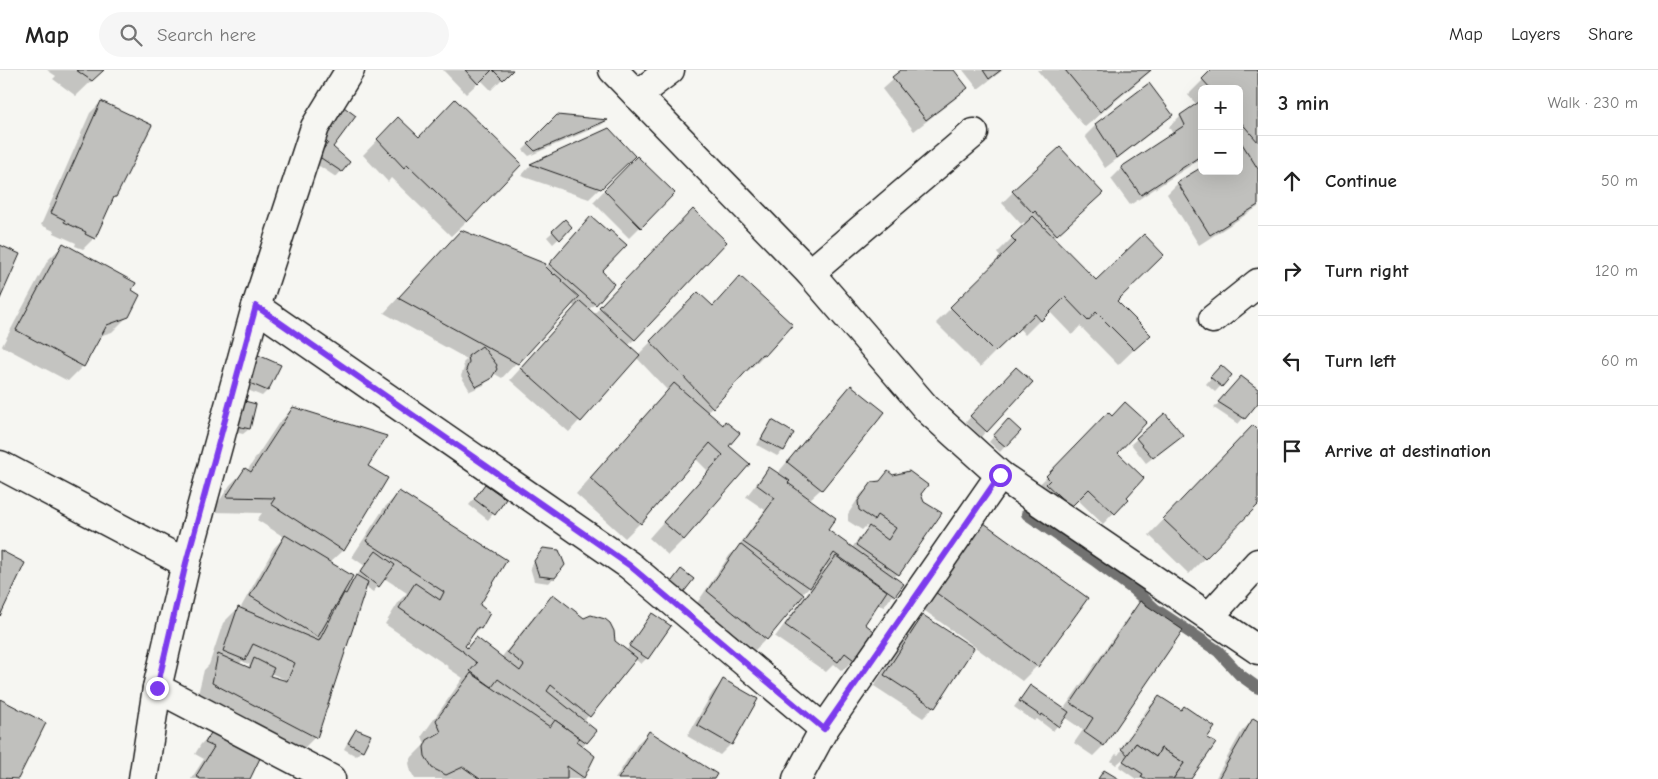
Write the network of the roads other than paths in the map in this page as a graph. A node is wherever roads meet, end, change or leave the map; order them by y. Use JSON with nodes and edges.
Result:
{"nodes":[{"id":1,"x":350,"y":70,"type":"edge"},
{"id":2,"x":613,"y":70,"type":"edge"},
{"id":3,"x":670,"y":70,"type":"edge"},
{"id":4,"x":637,"y":95,"type":"junction"},
{"id":5,"x":974,"y":133,"type":"dead end"},
{"id":6,"x":810,"y":273,"type":"junction"},
{"id":7,"x":1258,"y":283,"type":"edge"},
{"id":8,"x":256,"y":306,"type":"junction"},
{"id":9,"x":1213,"y":319,"type":"dead end"},
{"id":10,"x":0,"y":465,"type":"edge"},
{"id":11,"x":1000,"y":475,"type":"junction"},
{"id":12,"x":186,"y":563,"type":"junction"},
{"id":13,"x":1258,"y":563,"type":"edge"},
{"id":14,"x":1209,"y":617,"type":"junction"},
{"id":15,"x":1258,"y":650,"type":"edge"},
{"id":16,"x":157,"y":688,"type":"junction"},
{"id":17,"x":824,"y":729,"type":"junction"},
{"id":18,"x":143,"y":779,"type":"edge"},
{"id":19,"x":331,"y":779,"type":"edge"},
{"id":20,"x":797,"y":779,"type":"edge"}],
"edges":[{"from":1,"to":8,"type":"street"},
{"from":2,"to":4,"type":"street"},
{"from":3,"to":4,"type":"street"},
{"from":4,"to":6,"type":"street"},
{"from":5,"to":6,"type":"street"},
{"from":6,"to":11,"type":"street"},
{"from":7,"to":9,"type":"street"},
{"from":8,"to":12,"type":"street"},
{"from":8,"to":17,"type":"street"},
{"from":10,"to":12,"type":"street"},
{"from":11,"to":14,"type":"street"},
{"from":11,"to":17,"type":"street"},
{"from":12,"to":16,"type":"street"},
{"from":13,"to":14,"type":"street"},
{"from":14,"to":15,"type":"street"},
{"from":16,"to":18,"type":"street"},
{"from":16,"to":19,"type":"street"},
{"from":17,"to":20,"type":"street"}]}
